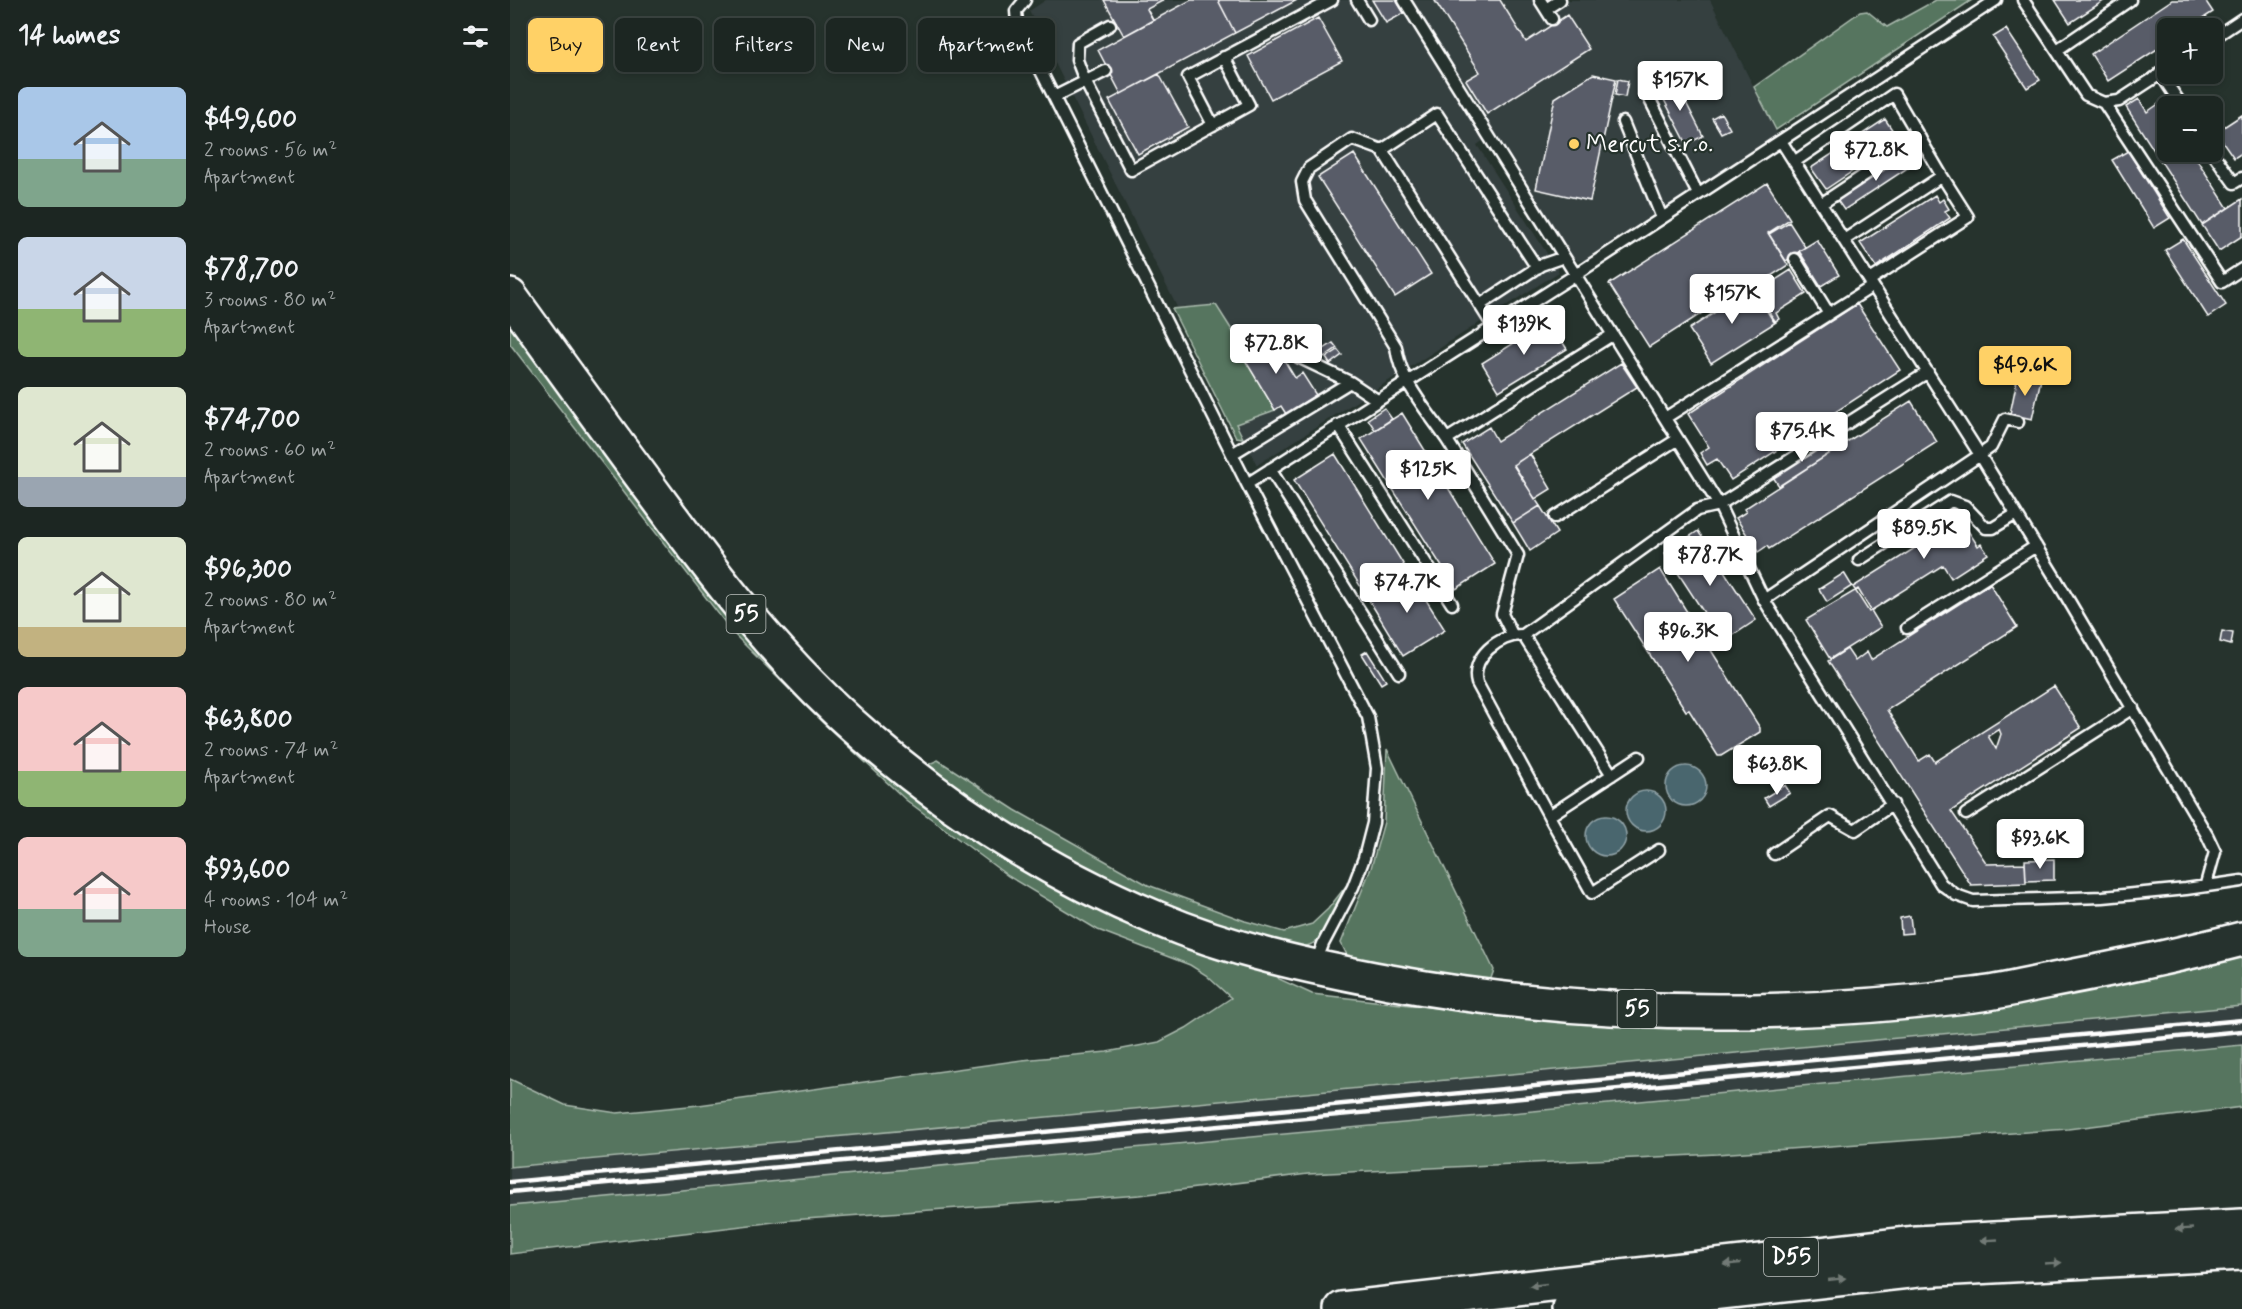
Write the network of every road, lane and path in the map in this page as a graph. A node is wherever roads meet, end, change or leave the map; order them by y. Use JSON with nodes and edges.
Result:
{"nodes":[{"id":1,"x":1025,"y":0,"type":"edge"},
{"id":2,"x":1332,"y":0,"type":"edge"},
{"id":3,"x":1357,"y":0,"type":"edge"},
{"id":4,"x":1404,"y":0,"type":"edge"},
{"id":5,"x":1560,"y":0,"type":"edge"},
{"id":6,"x":1996,"y":0,"type":"edge"},
{"id":7,"x":2023,"y":0,"type":"edge"},
{"id":8,"x":2130,"y":0,"type":"edge"},
{"id":9,"x":1543,"y":4,"type":"edge"},
{"id":10,"x":1552,"y":19,"type":"dead end"},
{"id":11,"x":2242,"y":19,"type":"edge"},
{"id":12,"x":1369,"y":20,"type":"dead end"},
{"id":13,"x":1110,"y":25,"type":"dead end"},
{"id":14,"x":2223,"y":32,"type":"edge"},
{"id":15,"x":2057,"y":50,"type":"junction"},
{"id":16,"x":1224,"y":57,"type":"junction"},
{"id":17,"x":1106,"y":71,"type":"dead end"},
{"id":18,"x":1669,"y":75,"type":"dead end"},
{"id":19,"x":2157,"y":76,"type":"edge"},
{"id":20,"x":1085,"y":81,"type":"junction"},
{"id":21,"x":1054,"y":97,"type":"junction"},
{"id":22,"x":2104,"y":103,"type":"junction"},
{"id":23,"x":1623,"y":122,"type":"dead end"},
{"id":24,"x":1213,"y":125,"type":"junction"},
{"id":25,"x":1920,"y":138,"type":"junction"},
{"id":26,"x":1781,"y":141,"type":"junction"},
{"id":27,"x":1382,"y":150,"type":"junction"},
{"id":28,"x":1794,"y":162,"type":"junction"},
{"id":29,"x":2219,"y":162,"type":"edge"},
{"id":30,"x":1942,"y":176,"type":"junction"},
{"id":31,"x":2242,"y":178,"type":"edge"},
{"id":32,"x":1698,"y":194,"type":"junction"},
{"id":33,"x":1821,"y":204,"type":"junction"},
{"id":34,"x":1662,"y":218,"type":"junction"},
{"id":35,"x":1844,"y":240,"type":"junction"},
{"id":36,"x":1564,"y":257,"type":"junction"},
{"id":37,"x":1795,"y":259,"type":"dead end"},
{"id":38,"x":1537,"y":268,"type":"junction"},
{"id":39,"x":2242,"y":269,"type":"edge"},
{"id":40,"x":1575,"y":275,"type":"junction"},
{"id":41,"x":1872,"y":283,"type":"junction"},
{"id":42,"x":510,"y":296,"type":"edge"},
{"id":43,"x":1480,"y":305,"type":"junction"},
{"id":44,"x":1829,"y":314,"type":"junction"},
{"id":45,"x":1493,"y":326,"type":"junction"},
{"id":46,"x":1612,"y":335,"type":"junction"},
{"id":47,"x":1298,"y":357,"type":"dead end"},
{"id":48,"x":1928,"y":372,"type":"junction"},
{"id":49,"x":1406,"y":380,"type":"junction"},
{"id":50,"x":1350,"y":382,"type":"junction"},
{"id":51,"x":1377,"y":400,"type":"junction"},
{"id":52,"x":1665,"y":418,"type":"junction"},
{"id":53,"x":2018,"y":422,"type":"dead end"},
{"id":54,"x":1338,"y":425,"type":"junction"},
{"id":55,"x":1678,"y":439,"type":"junction"},
{"id":56,"x":1447,"y":440,"type":"junction"},
{"id":57,"x":1232,"y":454,"type":"junction"},
{"id":58,"x":1980,"y":455,"type":"junction"},
{"id":59,"x":1270,"y":470,"type":"junction"},
{"id":60,"x":1246,"y":484,"type":"junction"},
{"id":61,"x":1719,"y":505,"type":"junction"},
{"id":62,"x":2016,"y":514,"type":"junction"},
{"id":63,"x":1555,"y":517,"type":"dead end"},
{"id":64,"x":2036,"y":546,"type":"junction"},
{"id":65,"x":1859,"y":560,"type":"dead end"},
{"id":66,"x":1764,"y":600,"type":"junction"},
{"id":67,"x":1452,"y":604,"type":"dead end"},
{"id":68,"x":1907,"y":628,"type":"dead end"},
{"id":69,"x":1518,"y":634,"type":"junction"},
{"id":70,"x":1399,"y":673,"type":"dead end"},
{"id":71,"x":2133,"y":708,"type":"junction"},
{"id":72,"x":1639,"y":757,"type":"dead end"},
{"id":73,"x":1611,"y":775,"type":"junction"},
{"id":74,"x":1893,"y":804,"type":"junction"},
{"id":75,"x":1966,"y":814,"type":"dead end"},
{"id":76,"x":1549,"y":816,"type":"junction"},
{"id":77,"x":1659,"y":850,"type":"dead end"},
{"id":78,"x":1774,"y":854,"type":"dead end"},
{"id":79,"x":2242,"y":880,"type":"edge"},
{"id":80,"x":2206,"y":884,"type":"junction"},
{"id":81,"x":2242,"y":939,"type":"edge"},
{"id":82,"x":1314,"y":968,"type":"junction"},
{"id":83,"x":2242,"y":1226,"type":"edge"},
{"id":84,"x":2242,"y":1253,"type":"edge"},
{"id":85,"x":1342,"y":1309,"type":"edge"},
{"id":86,"x":1570,"y":1309,"type":"edge"}],
"edges":[{"from":1,"to":21,"type":"lane"},
{"from":2,"to":16,"type":"lane"},
{"from":3,"to":12,"type":"lane"},
{"from":4,"to":36,"type":"lane"},
{"from":5,"to":9,"type":"lane"},
{"from":6,"to":26,"type":"lane"},
{"from":7,"to":15,"type":"lane"},
{"from":8,"to":15,"type":"lane"},
{"from":9,"to":10,"type":"lane"},
{"from":11,"to":14,"type":"lane"},
{"from":13,"to":20,"type":"lane"},
{"from":15,"to":22,"type":"lane"},
{"from":16,"to":24,"type":"lane"},
{"from":16,"to":24,"type":"lane"},
{"from":17,"to":20,"type":"lane"},
{"from":18,"to":32,"type":"lane"},
{"from":19,"to":22,"type":"lane"},
{"from":20,"to":21,"type":"lane"},
{"from":20,"to":24,"type":"lane"},
{"from":21,"to":57,"type":"lane"},
{"from":22,"to":39,"type":"lane"},
{"from":23,"to":34,"type":"lane"},
{"from":25,"to":28,"type":"lane"},
{"from":25,"to":30,"type":"lane"},
{"from":25,"to":33,"type":"lane"},
{"from":26,"to":28,"type":"lane"},
{"from":26,"to":32,"type":"lane"},
{"from":27,"to":38,"type":"lane"},
{"from":27,"to":43,"type":"lane"},
{"from":27,"to":49,"type":"lane"},
{"from":28,"to":33,"type":"lane"},
{"from":29,"to":31,"type":"lane"},
{"from":30,"to":35,"type":"lane"},
{"from":30,"to":41,"type":"lane"},
{"from":32,"to":34,"type":"lane"},
{"from":33,"to":35,"type":"lane"},
{"from":34,"to":40,"type":"lane"},
{"from":35,"to":41,"type":"lane"},
{"from":36,"to":38,"type":"lane"},
{"from":36,"to":40,"type":"lane"},
{"from":37,"to":44,"type":"lane"},
{"from":38,"to":43,"type":"lane"},
{"from":40,"to":45,"type":"lane"},
{"from":40,"to":46,"type":"lane"},
{"from":41,"to":44,"type":"lane"},
{"from":41,"to":48,"type":"lane"},
{"from":42,"to":82,"type":"main road","number":"55"},
{"from":43,"to":45,"type":"lane"},
{"from":44,"to":52,"type":"lane"},
{"from":45,"to":49,"type":"lane"},
{"from":46,"to":52,"type":"lane"},
{"from":46,"to":56,"type":"lane"},
{"from":47,"to":50,"type":"lane"},
{"from":48,"to":58,"type":"lane"},
{"from":48,"to":61,"type":"lane"},
{"from":49,"to":51,"type":"lane"},
{"from":49,"to":56,"type":"lane"},
{"from":50,"to":51,"type":"lane"},
{"from":50,"to":57,"type":"lane"},
{"from":51,"to":54,"type":"lane"},
{"from":52,"to":55,"type":"lane"},
{"from":53,"to":58,"type":"lane"},
{"from":54,"to":59,"type":"lane"},
{"from":54,"to":67,"type":"lane"},
{"from":55,"to":61,"type":"lane"},
{"from":55,"to":63,"type":"lane"},
{"from":56,"to":69,"type":"lane"},
{"from":57,"to":60,"type":"lane"},
{"from":58,"to":62,"type":"lane"},
{"from":58,"to":66,"type":"lane"},
{"from":59,"to":60,"type":"lane"},
{"from":59,"to":70,"type":"lane"},
{"from":60,"to":82,"type":"lane"},
{"from":61,"to":66,"type":"lane"},
{"from":61,"to":69,"type":"lane"},
{"from":62,"to":64,"type":"lane"},
{"from":62,"to":65,"type":"lane"},
{"from":64,"to":68,"type":"lane"},
{"from":64,"to":71,"type":"lane"},
{"from":66,"to":74,"type":"lane"},
{"from":69,"to":73,"type":"lane"},
{"from":69,"to":76,"type":"lane"},
{"from":71,"to":75,"type":"lane"},
{"from":71,"to":80,"type":"lane"},
{"from":72,"to":73,"type":"lane"},
{"from":73,"to":76,"type":"lane"},
{"from":74,"to":78,"type":"lane"},
{"from":74,"to":80,"type":"lane"},
{"from":76,"to":77,"type":"lane"},
{"from":79,"to":80,"type":"lane"},
{"from":81,"to":82,"type":"main road","number":"55"},
{"from":83,"to":85,"type":"main road","number":"D55","one_way":true},
{"from":86,"to":84,"type":"main road","number":"D55","one_way":true}]}
